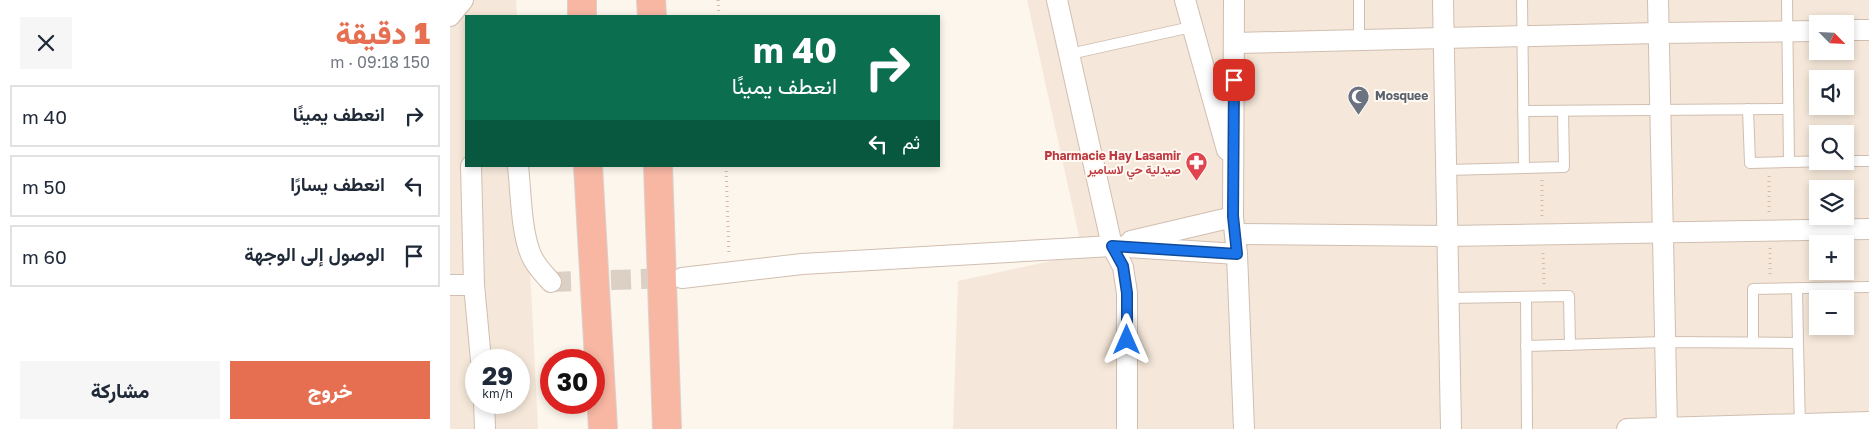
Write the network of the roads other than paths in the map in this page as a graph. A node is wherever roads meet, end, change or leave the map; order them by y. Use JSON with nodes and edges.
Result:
{"nodes":[{"id":1,"x":465,"y":0,"type":"edge"},
{"id":2,"x":582,"y":0,"type":"edge"},
{"id":3,"x":651,"y":0,"type":"edge"},
{"id":4,"x":1057,"y":0,"type":"edge"},
{"id":5,"x":1185,"y":0,"type":"edge"},
{"id":6,"x":1234,"y":0,"type":"edge"},
{"id":7,"x":1359,"y":0,"type":"edge"},
{"id":8,"x":1443,"y":0,"type":"edge"},
{"id":9,"x":1522,"y":0,"type":"edge"},
{"id":10,"x":1658,"y":0,"type":"edge"},
{"id":11,"x":1787,"y":0,"type":"edge"},
{"id":12,"x":466,"y":15,"type":"edge"},
{"id":13,"x":582,"y":15,"type":"edge"},
{"id":14,"x":652,"y":15,"type":"edge"},
{"id":15,"x":450,"y":16,"type":"edge"},
{"id":16,"x":1192,"y":27,"type":"junction"},
{"id":17,"x":1809,"y":30,"type":"edge"},
{"id":18,"x":1854,"y":30,"type":"edge"},
{"id":19,"x":1869,"y":30,"type":"edge"},
{"id":20,"x":1787,"y":31,"type":"junction"},
{"id":21,"x":1658,"y":33,"type":"junction"},
{"id":22,"x":1522,"y":36,"type":"junction"},
{"id":23,"x":1443,"y":38,"type":"junction"},
{"id":24,"x":1359,"y":41,"type":"junction"},
{"id":25,"x":1235,"y":43,"type":"junction"},
{"id":26,"x":1070,"y":54,"type":"junction"},
{"id":27,"x":1748,"y":109,"type":"junction"},
{"id":28,"x":1788,"y":109,"type":"junction"},
{"id":29,"x":1523,"y":111,"type":"junction"},
{"id":30,"x":1563,"y":111,"type":"junction"},
{"id":31,"x":1660,"y":111,"type":"junction"},
{"id":32,"x":1869,"y":160,"type":"edge"},
{"id":33,"x":1854,"y":161,"type":"edge"},
{"id":34,"x":1789,"y":162,"type":"junction"},
{"id":35,"x":1809,"y":162,"type":"edge"},
{"id":36,"x":471,"y":167,"type":"edge"},
{"id":37,"x":518,"y":167,"type":"edge"},
{"id":38,"x":588,"y":167,"type":"edge"},
{"id":39,"x":658,"y":167,"type":"edge"},
{"id":40,"x":1524,"y":168,"type":"junction"},
{"id":41,"x":1446,"y":170,"type":"junction"},
{"id":42,"x":1233,"y":171,"type":"junction"},
{"id":43,"x":1869,"y":229,"type":"edge"},
{"id":44,"x":1662,"y":232,"type":"junction"},
{"id":45,"x":1235,"y":235,"type":"junction"},
{"id":46,"x":1447,"y":236,"type":"junction"},
{"id":47,"x":1112,"y":246,"type":"junction"},
{"id":48,"x":682,"y":278,"type":"tunnel mouth"},
{"id":49,"x":551,"y":282,"type":"dead end"},
{"id":50,"x":450,"y":285,"type":"edge"},
{"id":51,"x":474,"y":285,"type":"junction"},
{"id":52,"x":1869,"y":287,"type":"edge"},
{"id":53,"x":1797,"y":288,"type":"junction"},
{"id":54,"x":1526,"y":297,"type":"junction"},
{"id":55,"x":1448,"y":298,"type":"junction"},
{"id":56,"x":1665,"y":342,"type":"junction"},
{"id":57,"x":1753,"y":342,"type":"junction"},
{"id":58,"x":1798,"y":342,"type":"junction"},
{"id":59,"x":1570,"y":345,"type":"junction"},
{"id":60,"x":1526,"y":346,"type":"junction"},
{"id":61,"x":479,"y":349,"type":"edge"},
{"id":62,"x":484,"y":414,"type":"edge"},
{"id":63,"x":1869,"y":422,"type":"edge"},
{"id":64,"x":1800,"y":427,"type":"edge"},
{"id":65,"x":1667,"y":428,"type":"edge"},
{"id":66,"x":485,"y":429,"type":"edge"},
{"id":67,"x":603,"y":429,"type":"edge"},
{"id":68,"x":667,"y":429,"type":"edge"},
{"id":69,"x":1128,"y":429,"type":"edge"},
{"id":70,"x":1244,"y":429,"type":"edge"},
{"id":71,"x":1451,"y":429,"type":"edge"},
{"id":72,"x":1527,"y":429,"type":"edge"},
{"id":73,"x":1627,"y":429,"type":"edge"}],
"edges":[{"from":1,"to":12,"type":"street"},
{"from":1,"to":15,"type":"street"},
{"from":2,"to":13,"type":"highway"},
{"from":3,"to":14,"type":"highway"},
{"from":4,"to":26,"type":"street"},
{"from":5,"to":16,"type":"street"},
{"from":6,"to":25,"type":"street"},
{"from":7,"to":24,"type":"lane"},
{"from":8,"to":23,"type":"street"},
{"from":9,"to":22,"type":"lane"},
{"from":10,"to":21,"type":"street"},
{"from":11,"to":20,"type":"lane"},
{"from":16,"to":26,"type":"lane"},
{"from":16,"to":42,"type":"street"},
{"from":17,"to":20,"type":"street"},
{"from":18,"to":19,"type":"street"},
{"from":20,"to":21,"type":"street"},
{"from":20,"to":28,"type":"lane"},
{"from":21,"to":22,"type":"street"},
{"from":21,"to":31,"type":"street"},
{"from":22,"to":23,"type":"street"},
{"from":22,"to":29,"type":"lane"},
{"from":23,"to":24,"type":"street"},
{"from":23,"to":41,"type":"street"},
{"from":24,"to":25,"type":"street"},
{"from":25,"to":42,"type":"street"},
{"from":26,"to":47,"type":"street"},
{"from":27,"to":28,"type":"lane"},
{"from":27,"to":31,"type":"lane"},
{"from":27,"to":34,"type":"lane"},
{"from":28,"to":34,"type":"lane"},
{"from":29,"to":30,"type":"lane"},
{"from":29,"to":40,"type":"lane"},
{"from":30,"to":31,"type":"lane"},
{"from":30,"to":40,"type":"lane"},
{"from":31,"to":44,"type":"street"},
{"from":32,"to":33,"type":"lane"},
{"from":34,"to":35,"type":"lane"},
{"from":36,"to":51,"type":"street"},
{"from":37,"to":49,"type":"street"},
{"from":38,"to":67,"type":"highway"},
{"from":39,"to":68,"type":"highway"},
{"from":40,"to":41,"type":"lane"},
{"from":41,"to":46,"type":"street"},
{"from":42,"to":45,"type":"street"},
{"from":43,"to":44,"type":"street"},
{"from":44,"to":46,"type":"street"},
{"from":44,"to":56,"type":"street"},
{"from":45,"to":46,"type":"street"},
{"from":45,"to":47,"type":"street"},
{"from":45,"to":47,"type":"street"},
{"from":45,"to":70,"type":"street"},
{"from":46,"to":55,"type":"street"},
{"from":47,"to":48,"type":"street"},
{"from":47,"to":69,"type":"street"},
{"from":50,"to":51,"type":"street"},
{"from":51,"to":61,"type":"street"},
{"from":52,"to":53,"type":"lane"},
{"from":53,"to":57,"type":"lane"},
{"from":53,"to":58,"type":"lane"},
{"from":54,"to":55,"type":"lane"},
{"from":54,"to":59,"type":"lane"},
{"from":54,"to":60,"type":"lane"},
{"from":55,"to":71,"type":"street"},
{"from":56,"to":57,"type":"lane"},
{"from":56,"to":59,"type":"lane"},
{"from":56,"to":65,"type":"street"},
{"from":57,"to":58,"type":"lane"},
{"from":58,"to":64,"type":"lane"},
{"from":59,"to":60,"type":"lane"},
{"from":60,"to":72,"type":"lane"},
{"from":62,"to":66,"type":"street"},
{"from":63,"to":64,"type":"street"},
{"from":64,"to":65,"type":"street"},
{"from":65,"to":73,"type":"street"}]}
